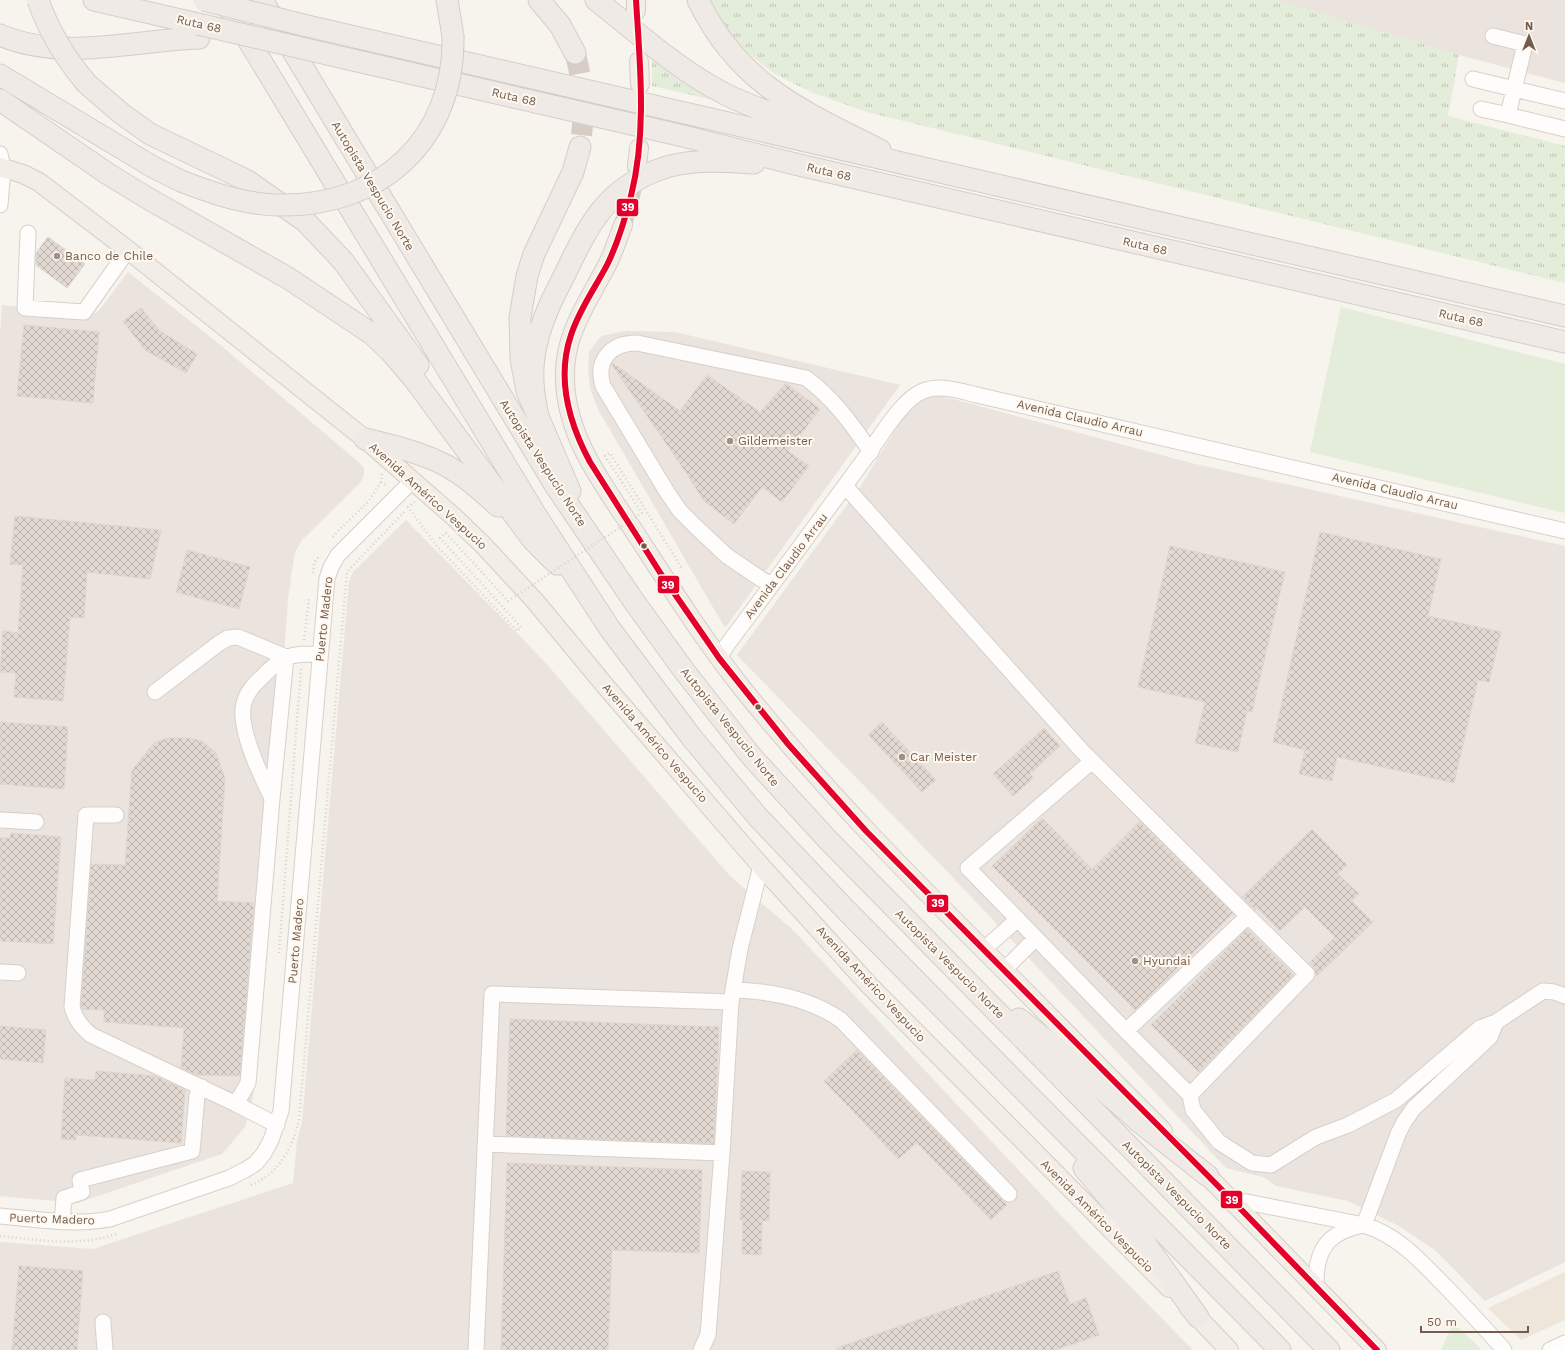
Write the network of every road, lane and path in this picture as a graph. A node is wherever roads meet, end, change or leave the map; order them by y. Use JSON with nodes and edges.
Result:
{"nodes":[{"id":1,"x":38,"y":0,"type":"edge"},
{"id":2,"x":94,"y":0,"type":"edge"},
{"id":3,"x":204,"y":0,"type":"edge"},
{"id":4,"x":224,"y":0,"type":"edge"},
{"id":5,"x":262,"y":0,"type":"edge"},
{"id":6,"x":448,"y":0,"type":"edge"},
{"id":7,"x":539,"y":0,"type":"edge"},
{"id":8,"x":596,"y":0,"type":"edge"},
{"id":9,"x":698,"y":0,"type":"edge"},
{"id":10,"x":199,"y":31,"type":"junction"},
{"id":11,"x":0,"y":36,"type":"edge"},
{"id":12,"x":1493,"y":36,"type":"dead end"},
{"id":13,"x":575,"y":53,"type":"tunnel mouth"},
{"id":14,"x":640,"y":61,"type":"dead end"},
{"id":15,"x":0,"y":75,"type":"edge"},
{"id":16,"x":1473,"y":79,"type":"dead end"},
{"id":17,"x":640,"y":84,"type":"dead end"},
{"id":18,"x":1514,"y":89,"type":"junction"},
{"id":19,"x":0,"y":100,"type":"edge"},
{"id":20,"x":1565,"y":102,"type":"edge"},
{"id":21,"x":1481,"y":110,"type":"dead end"},
{"id":22,"x":1508,"y":115,"type":"junction"},
{"id":23,"x":1565,"y":129,"type":"edge"},
{"id":24,"x":580,"y":147,"type":"tunnel mouth"},
{"id":25,"x":639,"y":148,"type":"dead end"},
{"id":26,"x":1,"y":163,"type":"edge"},
{"id":27,"x":795,"y":164,"type":"junction"},
{"id":28,"x":912,"y":165,"type":"junction"},
{"id":29,"x":637,"y":166,"type":"tunnel mouth"},
{"id":30,"x":0,"y":205,"type":"edge"},
{"id":31,"x":623,"y":225,"type":"tunnel mouth"},
{"id":32,"x":28,"y":233,"type":"dead end"},
{"id":33,"x":128,"y":250,"type":"junction"},
{"id":34,"x":1565,"y":316,"type":"edge"},
{"id":35,"x":1565,"y":342,"type":"edge"},
{"id":36,"x":538,"y":417,"type":"junction"},
{"id":37,"x":365,"y":439,"type":"junction"},
{"id":38,"x":870,"y":452,"type":"junction"},
{"id":39,"x":413,"y":480,"type":"junction"},
{"id":40,"x":845,"y":486,"type":"junction"},
{"id":41,"x":427,"y":492,"type":"junction"},
{"id":42,"x":586,"y":531,"type":"junction"},
{"id":43,"x":1565,"y":531,"type":"edge"},
{"id":44,"x":532,"y":539,"type":"junction"},
{"id":45,"x":683,"y":570,"type":"dead end"},
{"id":46,"x":566,"y":572,"type":"junction"},
{"id":47,"x":772,"y":585,"type":"junction"},
{"id":48,"x":586,"y":592,"type":"junction"},
{"id":49,"x":320,"y":654,"type":"junction"},
{"id":50,"x":286,"y":657,"type":"junction"},
{"id":51,"x":719,"y":658,"type":"junction"},
{"id":52,"x":155,"y":692,"type":"dead end"},
{"id":53,"x":1092,"y":761,"type":"junction"},
{"id":54,"x":272,"y":799,"type":"junction"},
{"id":55,"x":116,"y":815,"type":"dead end"},
{"id":56,"x":0,"y":820,"type":"edge"},
{"id":57,"x":36,"y":822,"type":"dead end"},
{"id":58,"x":761,"y":866,"type":"junction"},
{"id":59,"x":1248,"y":916,"type":"junction"},
{"id":60,"x":1018,"y":919,"type":"junction"},
{"id":61,"x":1036,"y":938,"type":"junction"},
{"id":62,"x":983,"y":950,"type":"junction"},
{"id":63,"x":1004,"y":970,"type":"junction"},
{"id":64,"x":0,"y":972,"type":"edge"},
{"id":65,"x":18,"y":973,"type":"dead end"},
{"id":66,"x":975,"y":990,"type":"junction"},
{"id":67,"x":732,"y":996,"type":"junction"},
{"id":68,"x":1565,"y":996,"type":"edge"},
{"id":69,"x":1496,"y":1022,"type":"junction"},
{"id":70,"x":1126,"y":1031,"type":"junction"},
{"id":71,"x":1000,"y":1065,"type":"junction"},
{"id":72,"x":202,"y":1087,"type":"junction"},
{"id":73,"x":1190,"y":1095,"type":"junction"},
{"id":74,"x":236,"y":1104,"type":"junction"},
{"id":75,"x":277,"y":1125,"type":"junction"},
{"id":76,"x":485,"y":1144,"type":"junction"},
{"id":77,"x":722,"y":1153,"type":"junction"},
{"id":78,"x":1208,"y":1176,"type":"junction"},
{"id":79,"x":1009,"y":1194,"type":"dead end"},
{"id":80,"x":1231,"y":1199,"type":"junction"},
{"id":81,"x":0,"y":1216,"type":"edge"},
{"id":82,"x":62,"y":1222,"type":"junction"},
{"id":83,"x":1364,"y":1225,"type":"junction"},
{"id":84,"x":1316,"y":1287,"type":"junction"},
{"id":85,"x":1198,"y":1317,"type":"junction"},
{"id":86,"x":103,"y":1322,"type":"dead end"},
{"id":87,"x":1565,"y":1343,"type":"edge"},
{"id":88,"x":105,"y":1350,"type":"edge"},
{"id":89,"x":476,"y":1350,"type":"edge"},
{"id":90,"x":701,"y":1350,"type":"edge"},
{"id":91,"x":1230,"y":1350,"type":"edge"},
{"id":92,"x":1280,"y":1350,"type":"edge"},
{"id":93,"x":1330,"y":1350,"type":"edge"},
{"id":94,"x":1377,"y":1350,"type":"edge"},
{"id":95,"x":1504,"y":1350,"type":"edge"},
{"id":96,"x":1550,"y":1350,"type":"edge"}],
"edges":[{"from":1,"to":46,"type":"highway","bridge":true},
{"from":2,"to":10,"type":"highway","name":"Ruta 68"},
{"from":3,"to":28,"type":"highway","name":"Ruta 68","bridge":true},
{"from":4,"to":48,"type":"highway"},
{"from":5,"to":42,"type":"highway","name":"Autopista Vespucio Norte"},
{"from":6,"to":15,"type":"highway","bridge":true},
{"from":7,"to":13,"type":"highway"},
{"from":8,"to":28,"type":"highway"},
{"from":9,"to":28,"type":"highway"},
{"from":10,"to":11,"type":"highway"},
{"from":10,"to":27,"type":"highway","name":"Ruta 68","bridge":true},
{"from":12,"to":18,"type":"street"},
{"from":14,"to":17,"type":"main road"},
{"from":16,"to":18,"type":"street"},
{"from":18,"to":20,"type":"street"},
{"from":18,"to":22,"type":"street"},
{"from":19,"to":44,"type":"highway"},
{"from":21,"to":22,"type":"street"},
{"from":22,"to":23,"type":"street"},
{"from":24,"to":36,"type":"highway"},
{"from":25,"to":29,"type":"main road"},
{"from":26,"to":30,"type":"street"},
{"from":26,"to":33,"type":"main road","name":"Avenida Américo Vespucio"},
{"from":27,"to":35,"type":"highway","name":"Ruta 68"},
{"from":27,"to":36,"type":"highway"},
{"from":28,"to":34,"type":"highway","name":"Ruta 68"},
{"from":31,"to":51,"type":"main road"},
{"from":32,"to":33,"type":"street"},
{"from":33,"to":37,"type":"main road","name":"Avenida Américo Vespucio"},
{"from":36,"to":42,"type":"highway"},
{"from":37,"to":39,"type":"main road","name":"Avenida Américo Vespucio"},
{"from":37,"to":44,"type":"highway"},
{"from":38,"to":40,"type":"street","name":"Avenida Claudio Arrau"},
{"from":38,"to":43,"type":"street","name":"Avenida Claudio Arrau"},
{"from":38,"to":47,"type":"street"},
{"from":39,"to":41,"type":"main road","name":"Avenida Américo Vespucio"},
{"from":39,"to":49,"type":"street","name":"Puerto Madero"},
{"from":40,"to":47,"type":"street","name":"Avenida Claudio Arrau"},
{"from":40,"to":53,"type":"street"},
{"from":41,"to":45,"type":"path","bridge":true},
{"from":41,"to":58,"type":"main road","name":"Avenida Américo Vespucio"},
{"from":42,"to":66,"type":"highway","name":"Autopista Vespucio Norte"},
{"from":44,"to":46,"type":"highway"},
{"from":46,"to":48,"type":"highway"},
{"from":47,"to":51,"type":"street","name":"Avenida Claudio Arrau"},
{"from":48,"to":71,"type":"highway"},
{"from":49,"to":50,"type":"street"},
{"from":49,"to":75,"type":"street","name":"Puerto Madero"},
{"from":50,"to":52,"type":"street"},
{"from":50,"to":54,"type":"street"},
{"from":50,"to":54,"type":"street"},
{"from":51,"to":62,"type":"main road"},
{"from":53,"to":59,"type":"street"},
{"from":53,"to":60,"type":"street"},
{"from":54,"to":74,"type":"street"},
{"from":55,"to":72,"type":"street"},
{"from":56,"to":57,"type":"street"},
{"from":58,"to":67,"type":"street"},
{"from":58,"to":85,"type":"main road","name":"Avenida Américo Vespucio"},
{"from":59,"to":70,"type":"street"},
{"from":59,"to":73,"type":"street"},
{"from":60,"to":61,"type":"street"},
{"from":60,"to":62,"type":"street"},
{"from":61,"to":63,"type":"street"},
{"from":61,"to":70,"type":"street"},
{"from":62,"to":63,"type":"main road"},
{"from":63,"to":78,"type":"main road"},
{"from":64,"to":65,"type":"street"},
{"from":66,"to":78,"type":"highway"},
{"from":66,"to":93,"type":"highway","name":"Autopista Vespucio Norte"},
{"from":67,"to":76,"type":"street"},
{"from":67,"to":77,"type":"street"},
{"from":67,"to":79,"type":"street"},
{"from":68,"to":69,"type":"street"},
{"from":69,"to":73,"type":"street"},
{"from":69,"to":83,"type":"street"},
{"from":70,"to":73,"type":"street"},
{"from":71,"to":85,"type":"highway"},
{"from":71,"to":92,"type":"highway"},
{"from":72,"to":74,"type":"street"},
{"from":72,"to":82,"type":"street"},
{"from":74,"to":75,"type":"street"},
{"from":75,"to":82,"type":"street","name":"Puerto Madero"},
{"from":76,"to":77,"type":"street"},
{"from":76,"to":89,"type":"street"},
{"from":77,"to":90,"type":"street"},
{"from":78,"to":80,"type":"main road"},
{"from":80,"to":83,"type":"street"},
{"from":80,"to":84,"type":"main road"},
{"from":81,"to":82,"type":"street","name":"Puerto Madero"},
{"from":83,"to":84,"type":"street"},
{"from":83,"to":95,"type":"street"},
{"from":84,"to":94,"type":"main road"},
{"from":85,"to":91,"type":"main road","name":"Avenida Américo Vespucio"},
{"from":86,"to":88,"type":"street"},
{"from":87,"to":96,"type":"street"}]}
